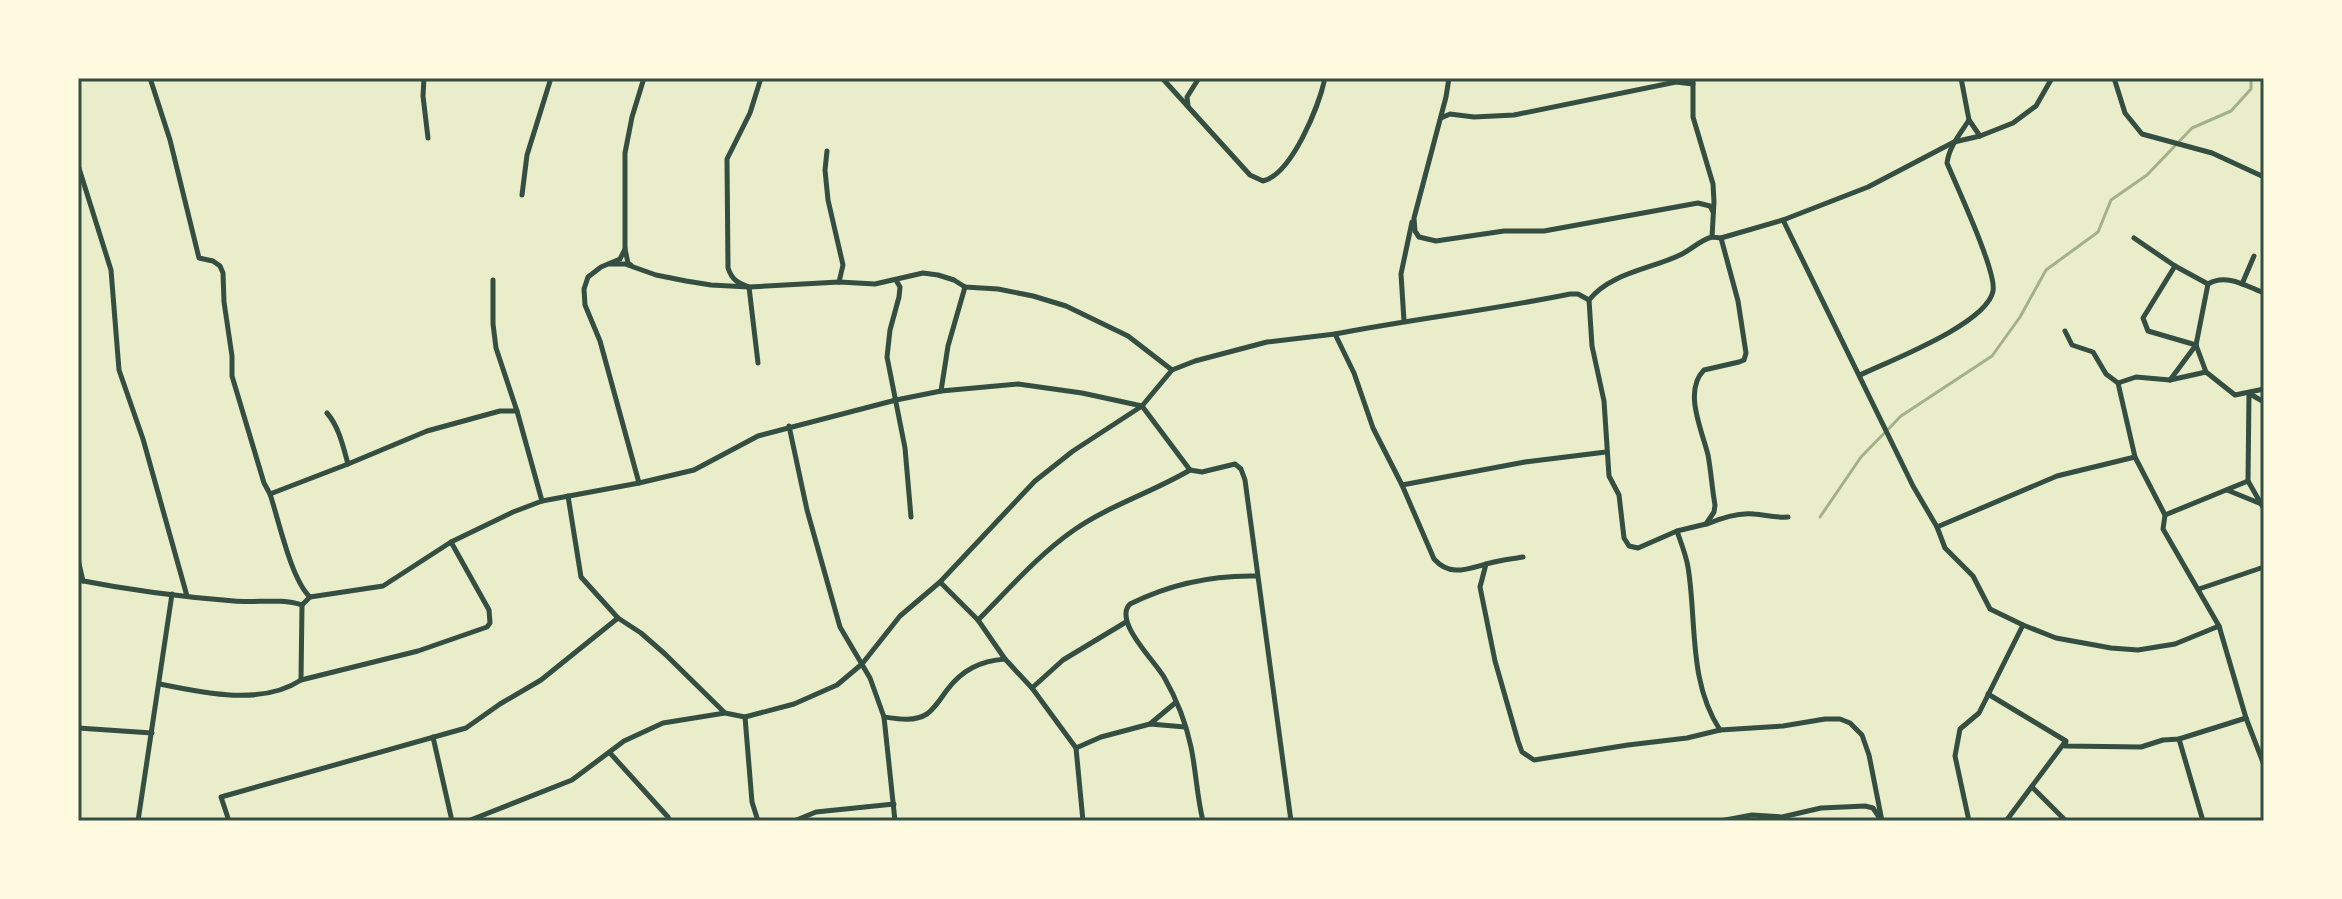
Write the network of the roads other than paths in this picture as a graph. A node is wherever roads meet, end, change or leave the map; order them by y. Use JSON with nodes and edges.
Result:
{"nodes":[{"id":1,"x":151,"y":78,"type":"edge"},
{"id":2,"x":424,"y":78,"type":"edge"},
{"id":3,"x":551,"y":78,"type":"edge"},
{"id":4,"x":644,"y":78,"type":"edge"},
{"id":5,"x":761,"y":78,"type":"edge"},
{"id":6,"x":1162,"y":78,"type":"edge"},
{"id":7,"x":1199,"y":78,"type":"edge"},
{"id":8,"x":1325,"y":78,"type":"edge"},
{"id":9,"x":1449,"y":78,"type":"edge"},
{"id":10,"x":1961,"y":78,"type":"edge"},
{"id":11,"x":2052,"y":78,"type":"edge"},
{"id":12,"x":2114,"y":78,"type":"edge"},
{"id":13,"x":1693,"y":81,"type":"edge"},
{"id":14,"x":1446,"y":97,"type":"junction"},
{"id":15,"x":1188,"y":107,"type":"junction"},
{"id":16,"x":1456,"y":114,"type":"junction"},
{"id":17,"x":1441,"y":118,"type":"junction"},
{"id":18,"x":1969,"y":120,"type":"junction"},
{"id":19,"x":1980,"y":136,"type":"junction"},
{"id":20,"x":428,"y":138,"type":"dead end"},
{"id":21,"x":1954,"y":142,"type":"junction"},
{"id":22,"x":827,"y":151,"type":"dead end"},
{"id":23,"x":78,"y":165,"type":"edge"},
{"id":24,"x":2264,"y":177,"type":"edge"},
{"id":25,"x":522,"y":195,"type":"dead end"},
{"id":26,"x":1713,"y":212,"type":"junction"},
{"id":27,"x":1414,"y":218,"type":"junction"},
{"id":28,"x":1783,"y":220,"type":"junction"},
{"id":29,"x":1712,"y":237,"type":"junction"},
{"id":30,"x":1721,"y":238,"type":"junction"},
{"id":31,"x":2134,"y":238,"type":"dead end"},
{"id":32,"x":625,"y":249,"type":"junction"},
{"id":33,"x":2254,"y":256,"type":"dead end"},
{"id":34,"x":610,"y":264,"type":"junction"},
{"id":35,"x":2175,"y":266,"type":"junction"},
{"id":36,"x":634,"y":268,"type":"junction"},
{"id":37,"x":493,"y":280,"type":"dead end"},
{"id":38,"x":896,"y":280,"type":"junction"},
{"id":39,"x":839,"y":282,"type":"junction"},
{"id":40,"x":2208,"y":284,"type":"junction"},
{"id":41,"x":2242,"y":284,"type":"junction"},
{"id":42,"x":749,"y":287,"type":"junction"},
{"id":43,"x":965,"y":287,"type":"junction"},
{"id":44,"x":2264,"y":293,"type":"edge"},
{"id":45,"x":1589,"y":300,"type":"junction"},
{"id":46,"x":1404,"y":321,"type":"junction"},
{"id":47,"x":2065,"y":331,"type":"dead end"},
{"id":48,"x":1335,"y":334,"type":"junction"},
{"id":49,"x":2196,"y":345,"type":"junction"},
{"id":50,"x":758,"y":363,"type":"dead end"},
{"id":51,"x":1172,"y":370,"type":"junction"},
{"id":52,"x":2206,"y":372,"type":"junction"},
{"id":53,"x":1860,"y":375,"type":"junction"},
{"id":54,"x":2170,"y":380,"type":"junction"},
{"id":55,"x":2118,"y":383,"type":"junction"},
{"id":56,"x":2264,"y":389,"type":"edge"},
{"id":57,"x":941,"y":391,"type":"junction"},
{"id":58,"x":2249,"y":393,"type":"junction"},
{"id":59,"x":896,"y":400,"type":"junction"},
{"id":60,"x":2264,"y":402,"type":"edge"},
{"id":61,"x":1142,"y":406,"type":"junction"},
{"id":62,"x":517,"y":411,"type":"junction"},
{"id":63,"x":327,"y":413,"type":"dead end"},
{"id":64,"x":789,"y":426,"type":"junction"},
{"id":65,"x":1606,"y":452,"type":"junction"},
{"id":66,"x":2135,"y":457,"type":"junction"},
{"id":67,"x":348,"y":464,"type":"junction"},
{"id":68,"x":1190,"y":470,"type":"junction"},
{"id":69,"x":2248,"y":481,"type":"junction"},
{"id":70,"x":639,"y":483,"type":"junction"},
{"id":71,"x":1402,"y":485,"type":"junction"},
{"id":72,"x":2226,"y":490,"type":"junction"},
{"id":73,"x":270,"y":494,"type":"junction"},
{"id":74,"x":568,"y":496,"type":"junction"},
{"id":75,"x":542,"y":501,"type":"junction"},
{"id":76,"x":2263,"y":506,"type":"edge"},
{"id":77,"x":2165,"y":515,"type":"junction"},
{"id":78,"x":911,"y":517,"type":"dead end"},
{"id":79,"x":1788,"y":517,"type":"dead end"},
{"id":80,"x":1706,"y":524,"type":"junction"},
{"id":81,"x":1937,"y":527,"type":"junction"},
{"id":82,"x":1677,"y":531,"type":"junction"},
{"id":83,"x":451,"y":542,"type":"junction"},
{"id":84,"x":1523,"y":557,"type":"dead end"},
{"id":85,"x":78,"y":559,"type":"edge"},
{"id":86,"x":1486,"y":564,"type":"junction"},
{"id":87,"x":2264,"y":567,"type":"edge"},
{"id":88,"x":1257,"y":576,"type":"junction"},
{"id":89,"x":81,"y":581,"type":"edge"},
{"id":90,"x":940,"y":582,"type":"junction"},
{"id":91,"x":2199,"y":589,"type":"junction"},
{"id":92,"x":172,"y":594,"type":"junction"},
{"id":93,"x":187,"y":596,"type":"junction"},
{"id":94,"x":310,"y":597,"type":"junction"},
{"id":95,"x":302,"y":605,"type":"junction"},
{"id":96,"x":618,"y":618,"type":"junction"},
{"id":97,"x":978,"y":620,"type":"junction"},
{"id":98,"x":1126,"y":622,"type":"junction"},
{"id":99,"x":2023,"y":625,"type":"junction"},
{"id":100,"x":2219,"y":626,"type":"junction"},
{"id":101,"x":1005,"y":659,"type":"junction"},
{"id":102,"x":862,"y":664,"type":"junction"},
{"id":103,"x":301,"y":680,"type":"junction"},
{"id":104,"x":160,"y":684,"type":"junction"},
{"id":105,"x":1032,"y":688,"type":"junction"},
{"id":106,"x":1988,"y":694,"type":"junction"},
{"id":107,"x":1175,"y":703,"type":"junction"},
{"id":108,"x":725,"y":713,"type":"junction"},
{"id":109,"x":745,"y":717,"type":"junction"},
{"id":110,"x":884,"y":717,"type":"junction"},
{"id":111,"x":2246,"y":718,"type":"junction"},
{"id":112,"x":1150,"y":724,"type":"junction"},
{"id":113,"x":1185,"y":727,"type":"junction"},
{"id":114,"x":78,"y":728,"type":"edge"},
{"id":115,"x":1720,"y":730,"type":"junction"},
{"id":116,"x":152,"y":733,"type":"junction"},
{"id":117,"x":433,"y":737,"type":"junction"},
{"id":118,"x":2179,"y":739,"type":"junction"},
{"id":119,"x":2066,"y":741,"type":"junction"},
{"id":120,"x":1076,"y":748,"type":"junction"},
{"id":121,"x":610,"y":753,"type":"junction"},
{"id":122,"x":2264,"y":765,"type":"edge"},
{"id":123,"x":2032,"y":787,"type":"junction"},
{"id":124,"x":894,"y":804,"type":"junction"},
{"id":125,"x":1771,"y":819,"type":"edge"},
{"id":126,"x":138,"y":821,"type":"edge"},
{"id":127,"x":229,"y":821,"type":"edge"},
{"id":128,"x":452,"y":821,"type":"edge"},
{"id":129,"x":468,"y":821,"type":"edge"},
{"id":130,"x":670,"y":821,"type":"edge"},
{"id":131,"x":758,"y":821,"type":"edge"},
{"id":132,"x":794,"y":821,"type":"edge"},
{"id":133,"x":895,"y":821,"type":"edge"},
{"id":134,"x":1083,"y":821,"type":"edge"},
{"id":135,"x":1203,"y":821,"type":"edge"},
{"id":136,"x":1291,"y":821,"type":"edge"},
{"id":137,"x":1720,"y":821,"type":"edge"},
{"id":138,"x":1882,"y":821,"type":"edge"},
{"id":139,"x":1969,"y":821,"type":"edge"},
{"id":140,"x":2006,"y":821,"type":"edge"},
{"id":141,"x":2066,"y":821,"type":"edge"},
{"id":142,"x":2203,"y":821,"type":"edge"}],
"edges":[{"from":1,"to":73,"type":"street"},
{"from":2,"to":20,"type":"street"},
{"from":3,"to":25,"type":"street"},
{"from":4,"to":32,"type":"street"},
{"from":5,"to":42,"type":"street"},
{"from":6,"to":15,"type":"street"},
{"from":7,"to":15,"type":"street"},
{"from":8,"to":15,"type":"street"},
{"from":9,"to":14,"type":"street"},
{"from":10,"to":18,"type":"street"},
{"from":11,"to":19,"type":"street"},
{"from":12,"to":24,"type":"street"},
{"from":13,"to":16,"type":"street"},
{"from":13,"to":26,"type":"street"},
{"from":14,"to":16,"type":"street"},
{"from":14,"to":17,"type":"street"},
{"from":16,"to":17,"type":"street"},
{"from":17,"to":27,"type":"street"},
{"from":18,"to":19,"type":"street"},
{"from":18,"to":21,"type":"street"},
{"from":19,"to":21,"type":"street"},
{"from":21,"to":28,"type":"street"},
{"from":21,"to":53,"type":"street"},
{"from":22,"to":39,"type":"street"},
{"from":23,"to":93,"type":"street"},
{"from":26,"to":27,"type":"street"},
{"from":26,"to":29,"type":"street"},
{"from":27,"to":46,"type":"street"},
{"from":28,"to":30,"type":"street"},
{"from":28,"to":53,"type":"street"},
{"from":29,"to":30,"type":"street"},
{"from":29,"to":45,"type":"street"},
{"from":30,"to":80,"type":"street"},
{"from":31,"to":35,"type":"street"},
{"from":32,"to":34,"type":"street"},
{"from":32,"to":36,"type":"street"},
{"from":33,"to":41,"type":"street"},
{"from":34,"to":36,"type":"street"},
{"from":34,"to":70,"type":"street"},
{"from":35,"to":40,"type":"street"},
{"from":35,"to":49,"type":"street"},
{"from":36,"to":42,"type":"street"},
{"from":37,"to":62,"type":"street"},
{"from":38,"to":39,"type":"street"},
{"from":38,"to":43,"type":"street"},
{"from":38,"to":59,"type":"street"},
{"from":39,"to":42,"type":"street"},
{"from":40,"to":41,"type":"street"},
{"from":40,"to":49,"type":"street"},
{"from":41,"to":44,"type":"street"},
{"from":42,"to":50,"type":"street"},
{"from":43,"to":51,"type":"street"},
{"from":43,"to":57,"type":"street"},
{"from":45,"to":46,"type":"street"},
{"from":45,"to":65,"type":"street"},
{"from":46,"to":48,"type":"street"},
{"from":47,"to":55,"type":"street"},
{"from":48,"to":51,"type":"street"},
{"from":48,"to":71,"type":"street"},
{"from":49,"to":52,"type":"street"},
{"from":49,"to":54,"type":"street"},
{"from":51,"to":61,"type":"street"},
{"from":52,"to":54,"type":"street"},
{"from":52,"to":58,"type":"street"},
{"from":53,"to":81,"type":"street"},
{"from":54,"to":55,"type":"street"},
{"from":55,"to":66,"type":"street"},
{"from":56,"to":58,"type":"street"},
{"from":57,"to":59,"type":"street"},
{"from":57,"to":61,"type":"street"},
{"from":58,"to":60,"type":"street"},
{"from":58,"to":69,"type":"street"},
{"from":59,"to":64,"type":"street"},
{"from":59,"to":78,"type":"street"},
{"from":61,"to":68,"type":"street"},
{"from":61,"to":90,"type":"street"},
{"from":62,"to":67,"type":"street"},
{"from":62,"to":75,"type":"street"},
{"from":63,"to":67,"type":"street"},
{"from":64,"to":70,"type":"street"},
{"from":64,"to":102,"type":"street"},
{"from":65,"to":71,"type":"street"},
{"from":65,"to":82,"type":"street"},
{"from":66,"to":77,"type":"street"},
{"from":66,"to":81,"type":"street"},
{"from":67,"to":73,"type":"street"},
{"from":68,"to":88,"type":"street"},
{"from":68,"to":97,"type":"street"},
{"from":69,"to":72,"type":"street"},
{"from":69,"to":76,"type":"street"},
{"from":70,"to":74,"type":"street"},
{"from":71,"to":86,"type":"street"},
{"from":72,"to":76,"type":"street"},
{"from":72,"to":77,"type":"street"},
{"from":73,"to":94,"type":"street"},
{"from":74,"to":75,"type":"street"},
{"from":74,"to":96,"type":"street"},
{"from":75,"to":83,"type":"street"},
{"from":77,"to":91,"type":"street"},
{"from":79,"to":80,"type":"street"},
{"from":80,"to":82,"type":"street"},
{"from":81,"to":99,"type":"street"},
{"from":82,"to":115,"type":"street"},
{"from":83,"to":94,"type":"street"},
{"from":83,"to":103,"type":"street"},
{"from":84,"to":86,"type":"street"},
{"from":85,"to":89,"type":"street"},
{"from":86,"to":115,"type":"street"},
{"from":87,"to":91,"type":"street"},
{"from":88,"to":98,"type":"street"},
{"from":88,"to":136,"type":"street"},
{"from":89,"to":92,"type":"street"},
{"from":90,"to":97,"type":"street"},
{"from":90,"to":102,"type":"street"},
{"from":91,"to":100,"type":"street"},
{"from":92,"to":93,"type":"street"},
{"from":92,"to":104,"type":"street"},
{"from":93,"to":95,"type":"street"},
{"from":94,"to":95,"type":"street"},
{"from":95,"to":103,"type":"street"},
{"from":96,"to":108,"type":"street"},
{"from":96,"to":117,"type":"street"},
{"from":97,"to":101,"type":"street"},
{"from":98,"to":105,"type":"street"},
{"from":98,"to":107,"type":"street"},
{"from":99,"to":100,"type":"street"},
{"from":99,"to":106,"type":"street"},
{"from":100,"to":111,"type":"street"},
{"from":101,"to":105,"type":"street"},
{"from":101,"to":110,"type":"street"},
{"from":102,"to":109,"type":"street"},
{"from":102,"to":110,"type":"street"},
{"from":103,"to":104,"type":"street"},
{"from":104,"to":116,"type":"street"},
{"from":105,"to":120,"type":"street"},
{"from":106,"to":119,"type":"street"},
{"from":106,"to":139,"type":"street"},
{"from":107,"to":112,"type":"street"},
{"from":107,"to":113,"type":"street"},
{"from":108,"to":109,"type":"street"},
{"from":108,"to":121,"type":"street"},
{"from":109,"to":131,"type":"street"},
{"from":110,"to":124,"type":"street"},
{"from":111,"to":118,"type":"street"},
{"from":111,"to":122,"type":"street"},
{"from":112,"to":113,"type":"street"},
{"from":112,"to":120,"type":"street"},
{"from":113,"to":135,"type":"street"},
{"from":114,"to":116,"type":"street"},
{"from":115,"to":138,"type":"street"},
{"from":116,"to":126,"type":"street"},
{"from":117,"to":127,"type":"street"},
{"from":117,"to":128,"type":"street"},
{"from":118,"to":119,"type":"street"},
{"from":118,"to":142,"type":"street"},
{"from":119,"to":123,"type":"street"},
{"from":120,"to":134,"type":"street"},
{"from":121,"to":129,"type":"street"},
{"from":121,"to":130,"type":"street"},
{"from":123,"to":140,"type":"street"},
{"from":123,"to":141,"type":"street"},
{"from":124,"to":132,"type":"street"},
{"from":124,"to":133,"type":"street"},
{"from":125,"to":137,"type":"street"},
{"from":125,"to":138,"type":"street"}]}
